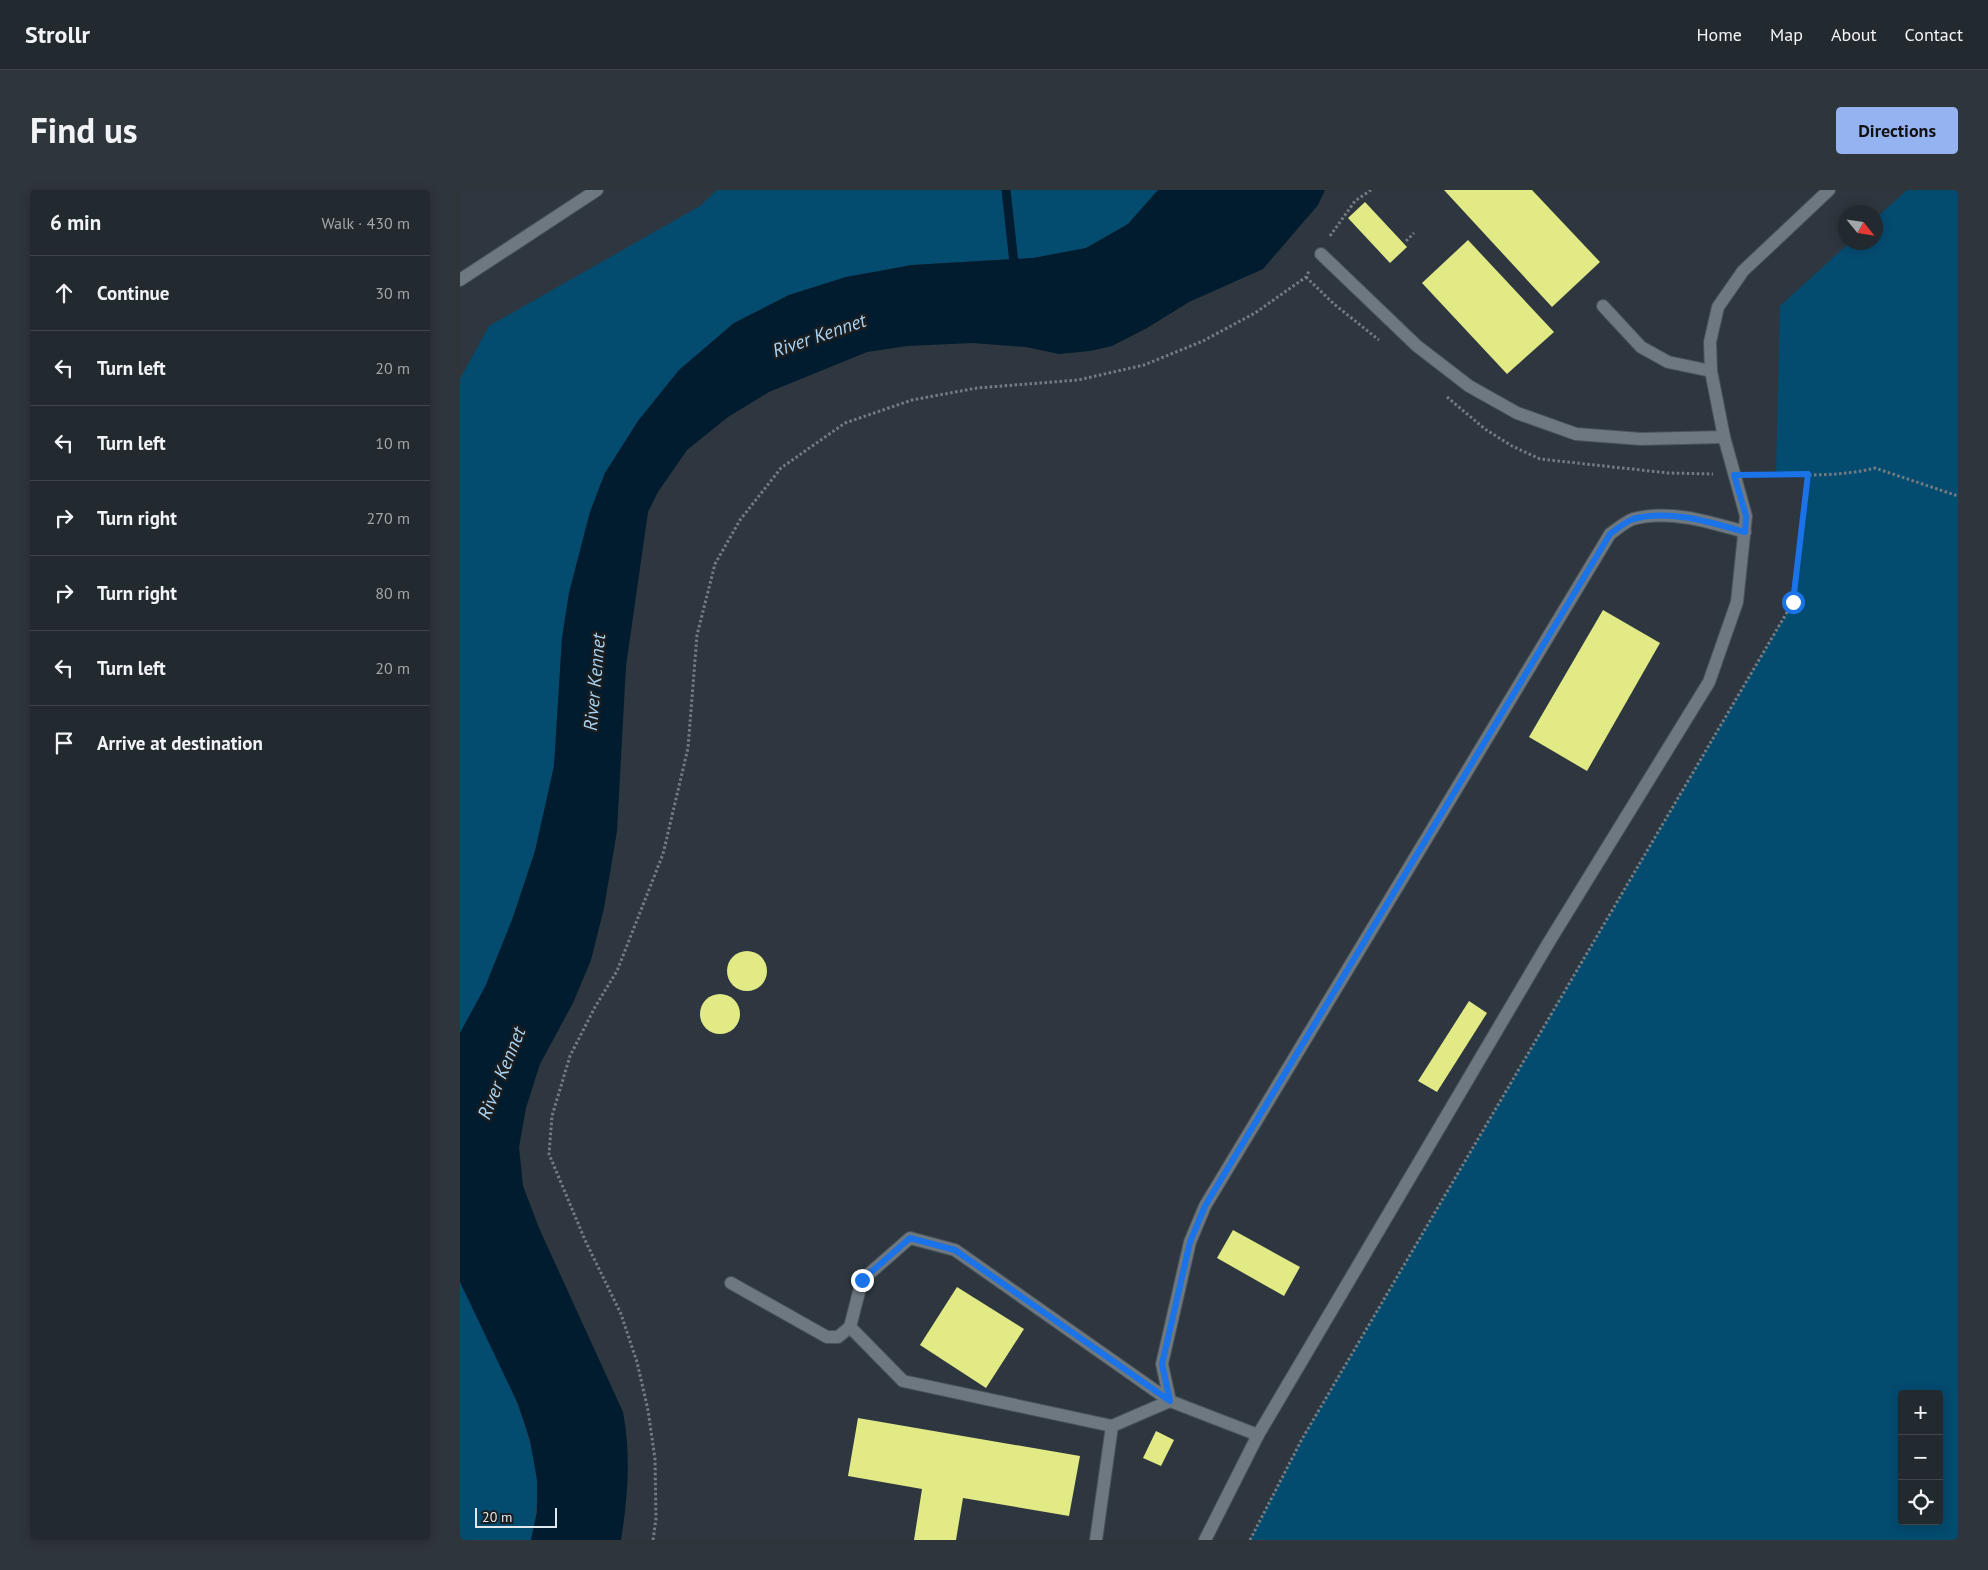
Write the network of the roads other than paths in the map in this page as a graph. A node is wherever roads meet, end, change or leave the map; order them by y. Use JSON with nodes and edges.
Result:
{"nodes":[{"id":1,"x":597,"y":190,"type":"edge"},
{"id":2,"x":1829,"y":190,"type":"edge"},
{"id":3,"x":1321,"y":254,"type":"road end"},
{"id":4,"x":460,"y":280,"type":"edge"},
{"id":5,"x":1603,"y":306,"type":"dead end"},
{"id":6,"x":1711,"y":371,"type":"junction"},
{"id":7,"x":1724,"y":437,"type":"junction"},
{"id":8,"x":1745,"y":532,"type":"junction"},
{"id":9,"x":731,"y":1283,"type":"dead end"},
{"id":10,"x":850,"y":1327,"type":"junction"},
{"id":11,"x":1170,"y":1401,"type":"junction"},
{"id":12,"x":1112,"y":1426,"type":"junction"},
{"id":13,"x":1258,"y":1435,"type":"junction"},
{"id":14,"x":1096,"y":1540,"type":"edge"},
{"id":15,"x":1205,"y":1540,"type":"edge"}],
"edges":[{"from":1,"to":4,"type":"lane"},
{"from":2,"to":6,"type":"lane"},
{"from":3,"to":7,"type":"lane"},
{"from":5,"to":6,"type":"lane"},
{"from":6,"to":7,"type":"lane"},
{"from":7,"to":8,"type":"lane"},
{"from":8,"to":11,"type":"lane"},
{"from":8,"to":13,"type":"lane"},
{"from":9,"to":10,"type":"lane"},
{"from":10,"to":11,"type":"lane"},
{"from":10,"to":12,"type":"lane"},
{"from":11,"to":12,"type":"lane"},
{"from":11,"to":13,"type":"lane"},
{"from":12,"to":14,"type":"lane"},
{"from":13,"to":15,"type":"lane"}]}
